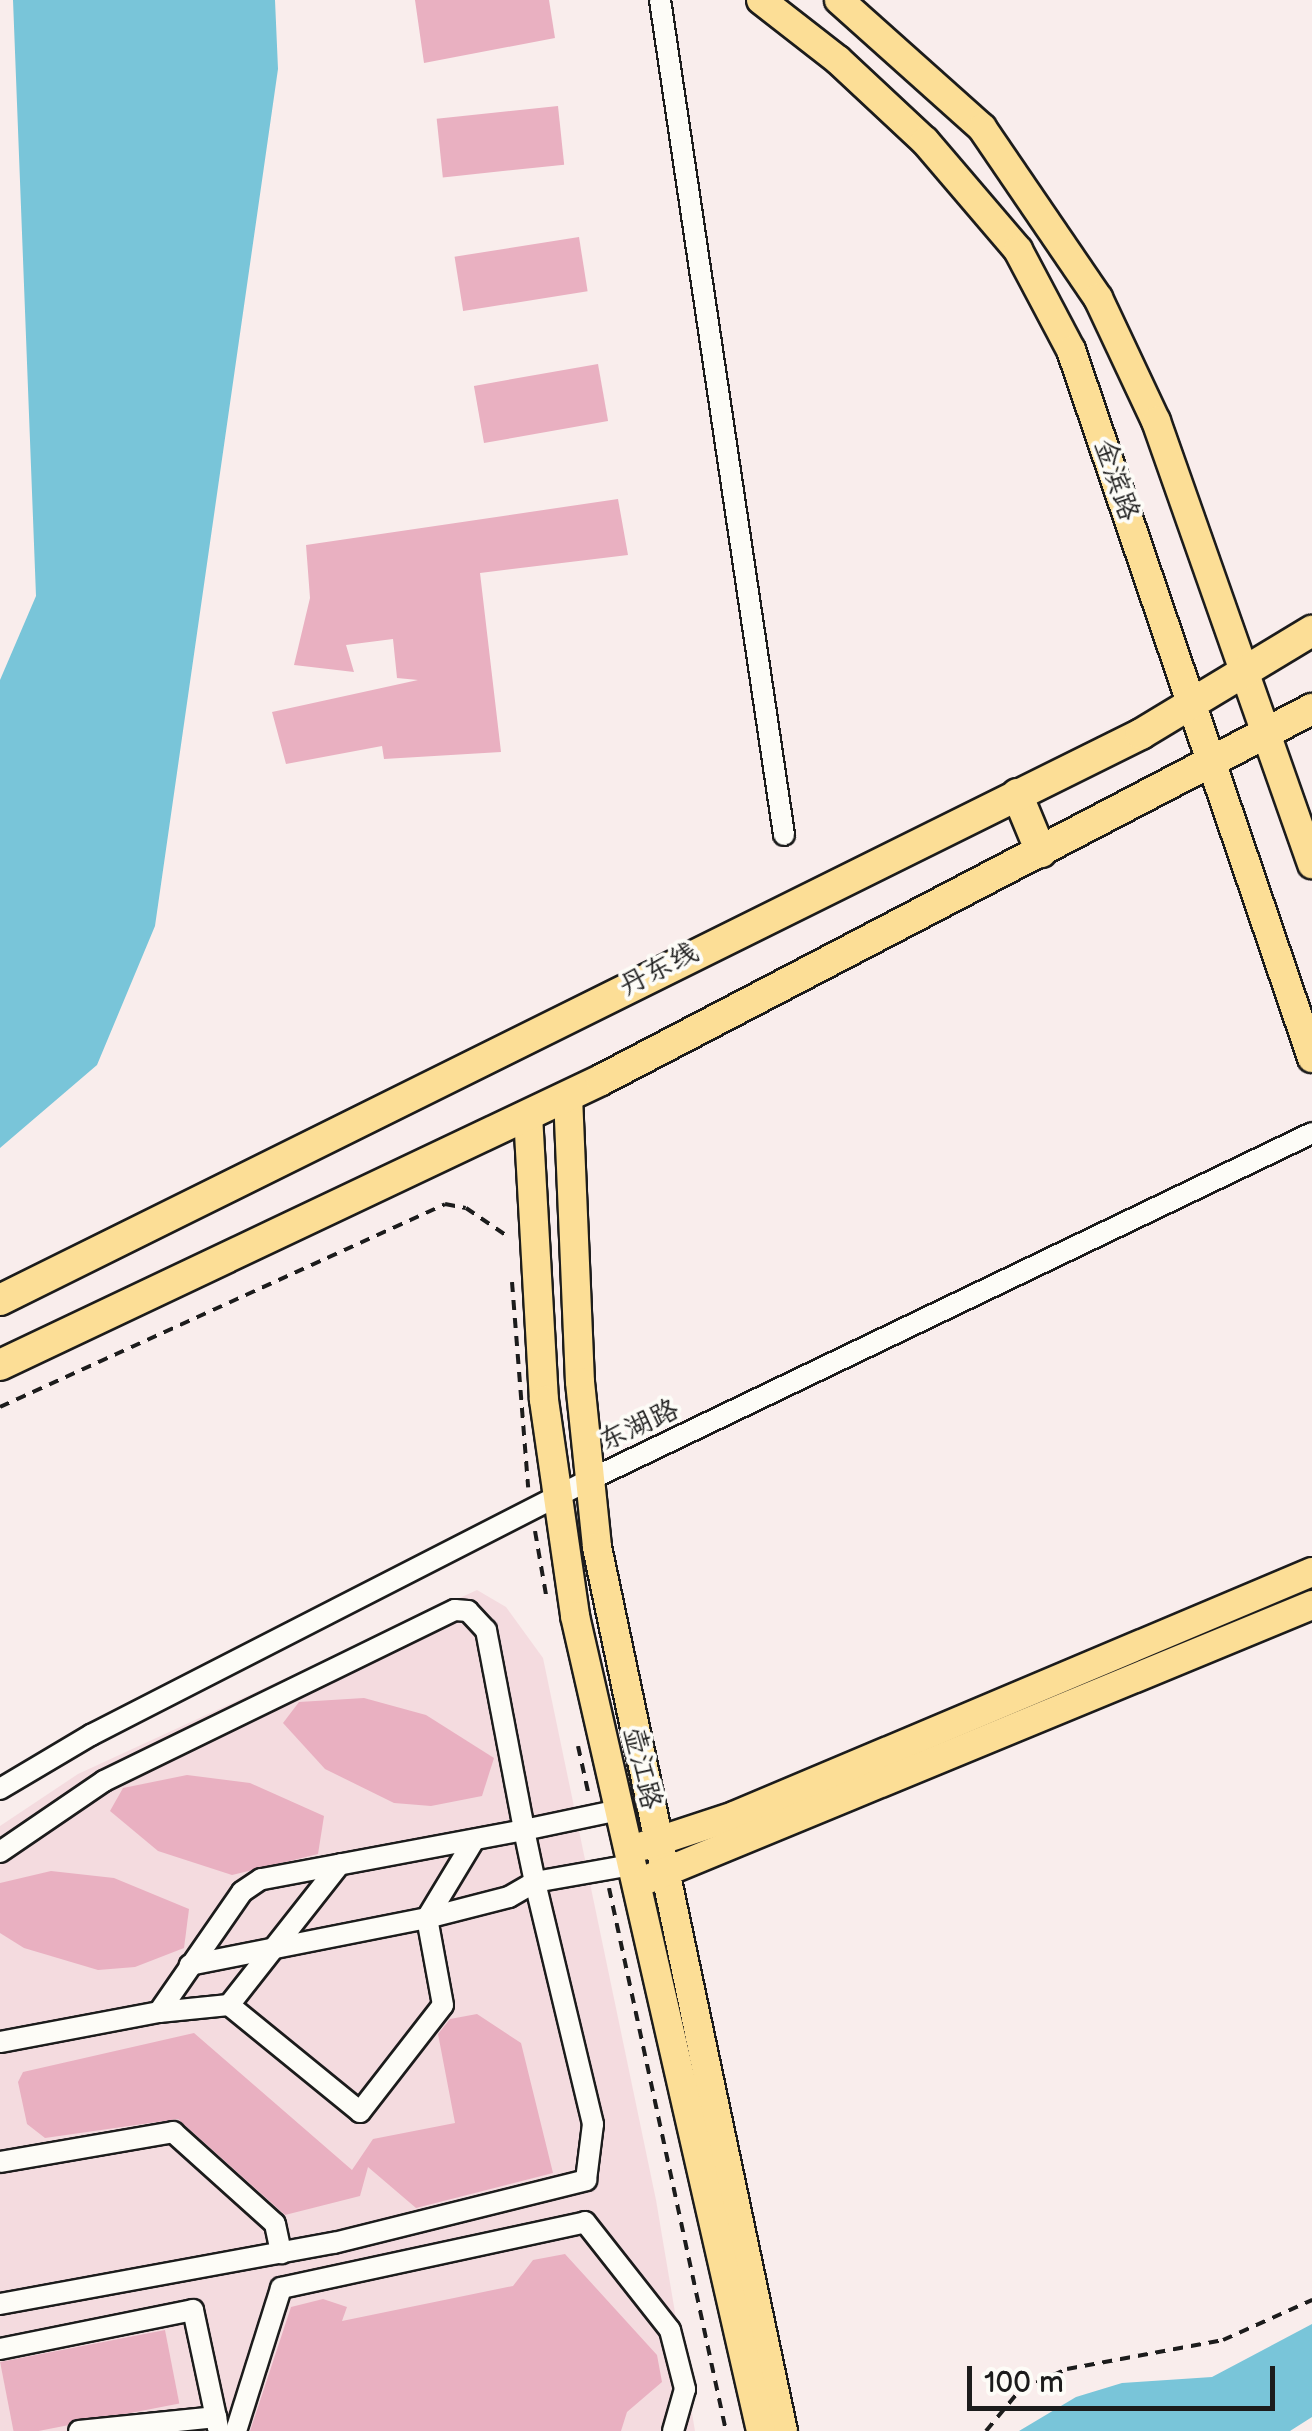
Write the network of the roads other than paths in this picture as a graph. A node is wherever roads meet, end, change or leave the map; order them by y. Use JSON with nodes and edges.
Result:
{"nodes":[{"id":1,"x":660,"y":0,"type":"edge"},
{"id":2,"x":761,"y":0,"type":"edge"},
{"id":3,"x":839,"y":0,"type":"edge"},
{"id":4,"x":1312,"y":632,"type":"edge"},
{"id":5,"x":1250,"y":672,"type":"junction"},
{"id":6,"x":1194,"y":706,"type":"junction"},
{"id":7,"x":1312,"y":710,"type":"edge"},
{"id":8,"x":1268,"y":733,"type":"junction"},
{"id":9,"x":1210,"y":760,"type":"junction"},
{"id":10,"x":1017,"y":794,"type":"junction"},
{"id":11,"x":784,"y":835,"type":"dead end"},
{"id":12,"x":1041,"y":852,"type":"junction"},
{"id":13,"x":1312,"y":864,"type":"edge"},
{"id":14,"x":1312,"y":1058,"type":"edge"},
{"id":15,"x":568,"y":1096,"type":"junction"},
{"id":16,"x":528,"y":1115,"type":"junction"},
{"id":17,"x":1312,"y":1133,"type":"edge"},
{"id":18,"x":0,"y":1300,"type":"edge"},
{"id":19,"x":0,"y":1365,"type":"edge"},
{"id":20,"x":587,"y":1481,"type":"junction"},
{"id":21,"x":554,"y":1498,"type":"junction"},
{"id":22,"x":1312,"y":1572,"type":"edge"},
{"id":23,"x":1312,"y":1604,"type":"edge"},
{"id":24,"x":0,"y":1789,"type":"edge"},
{"id":25,"x":619,"y":1810,"type":"junction"},
{"id":26,"x":524,"y":1830,"type":"junction"},
{"id":27,"x":474,"y":1840,"type":"junction"},
{"id":28,"x":658,"y":1841,"type":"junction"},
{"id":29,"x":0,"y":1852,"type":"edge"},
{"id":30,"x":340,"y":1864,"type":"junction"},
{"id":31,"x":632,"y":1866,"type":"junction"},
{"id":32,"x":666,"y":1874,"type":"junction"},
{"id":33,"x":535,"y":1882,"type":"junction"},
{"id":34,"x":427,"y":1918,"type":"junction"},
{"id":35,"x":280,"y":1946,"type":"junction"},
{"id":36,"x":190,"y":1966,"type":"junction"},
{"id":37,"x":230,"y":2005,"type":"junction"},
{"id":38,"x":159,"y":2012,"type":"junction"},
{"id":39,"x":0,"y":2042,"type":"edge"},
{"id":40,"x":0,"y":2162,"type":"edge"},
{"id":41,"x":281,"y":2253,"type":"junction"},
{"id":42,"x":0,"y":2304,"type":"edge"},
{"id":43,"x":0,"y":2350,"type":"edge"},
{"id":44,"x":217,"y":2424,"type":"edge"},
{"id":45,"x":79,"y":2431,"type":"edge"},
{"id":46,"x":236,"y":2431,"type":"edge"},
{"id":47,"x":674,"y":2431,"type":"edge"},
{"id":48,"x":761,"y":2431,"type":"edge"},
{"id":49,"x":783,"y":2431,"type":"edge"}],
"edges":[{"from":1,"to":11,"type":"street"},
{"from":2,"to":6,"type":"main road","name":"金滨路"},
{"from":3,"to":5,"type":"main road","name":"金滨路"},
{"from":4,"to":5,"type":"highway","name":"丹东线"},
{"from":5,"to":6,"type":"highway","name":"丹东线"},
{"from":5,"to":8,"type":"main road","name":"金滨路"},
{"from":6,"to":9,"type":"main road","name":"金滨路"},
{"from":6,"to":10,"type":"highway","name":"丹东线"},
{"from":7,"to":8,"type":"highway"},
{"from":8,"to":9,"type":"highway"},
{"from":8,"to":13,"type":"main road","name":"金滨路"},
{"from":9,"to":12,"type":"highway"},
{"from":9,"to":14,"type":"main road","name":"金滨路"},
{"from":10,"to":12,"type":"highway"},
{"from":10,"to":18,"type":"highway","name":"丹东线"},
{"from":12,"to":15,"type":"highway"},
{"from":15,"to":16,"type":"highway"},
{"from":15,"to":20,"type":"main road","name":"壶江路"},
{"from":16,"to":19,"type":"highway"},
{"from":16,"to":21,"type":"main road","name":"壶江路"},
{"from":17,"to":20,"type":"street","name":"东湖路"},
{"from":20,"to":21,"type":"street","name":"东湖路"},
{"from":20,"to":28,"type":"main road","name":"壶江路"},
{"from":21,"to":24,"type":"street","name":"东湖路"},
{"from":21,"to":25,"type":"main road","name":"壶江路"},
{"from":22,"to":28,"type":"main road"},
{"from":23,"to":32,"type":"main road"},
{"from":25,"to":26,"type":"street"},
{"from":25,"to":31,"type":"main road","name":"壶江路"},
{"from":26,"to":27,"type":"street"},
{"from":26,"to":29,"type":"street"},
{"from":26,"to":33,"type":"street"},
{"from":27,"to":30,"type":"street"},
{"from":27,"to":34,"type":"street"},
{"from":28,"to":31,"type":"main road"},
{"from":28,"to":32,"type":"main road","name":"壶江路"},
{"from":30,"to":35,"type":"street"},
{"from":30,"to":36,"type":"street"},
{"from":31,"to":32,"type":"main road"},
{"from":31,"to":33,"type":"street"},
{"from":31,"to":48,"type":"main road","name":"壶江路"},
{"from":32,"to":49,"type":"main road","name":"壶江路"},
{"from":33,"to":34,"type":"street"},
{"from":33,"to":41,"type":"street"},
{"from":34,"to":35,"type":"street"},
{"from":34,"to":37,"type":"street"},
{"from":35,"to":36,"type":"street"},
{"from":35,"to":37,"type":"street"},
{"from":36,"to":38,"type":"street"},
{"from":37,"to":38,"type":"street"},
{"from":38,"to":39,"type":"street"},
{"from":40,"to":41,"type":"street"},
{"from":41,"to":42,"type":"street"},
{"from":43,"to":44,"type":"street"},
{"from":44,"to":45,"type":"street"},
{"from":46,"to":47,"type":"street"}]}
